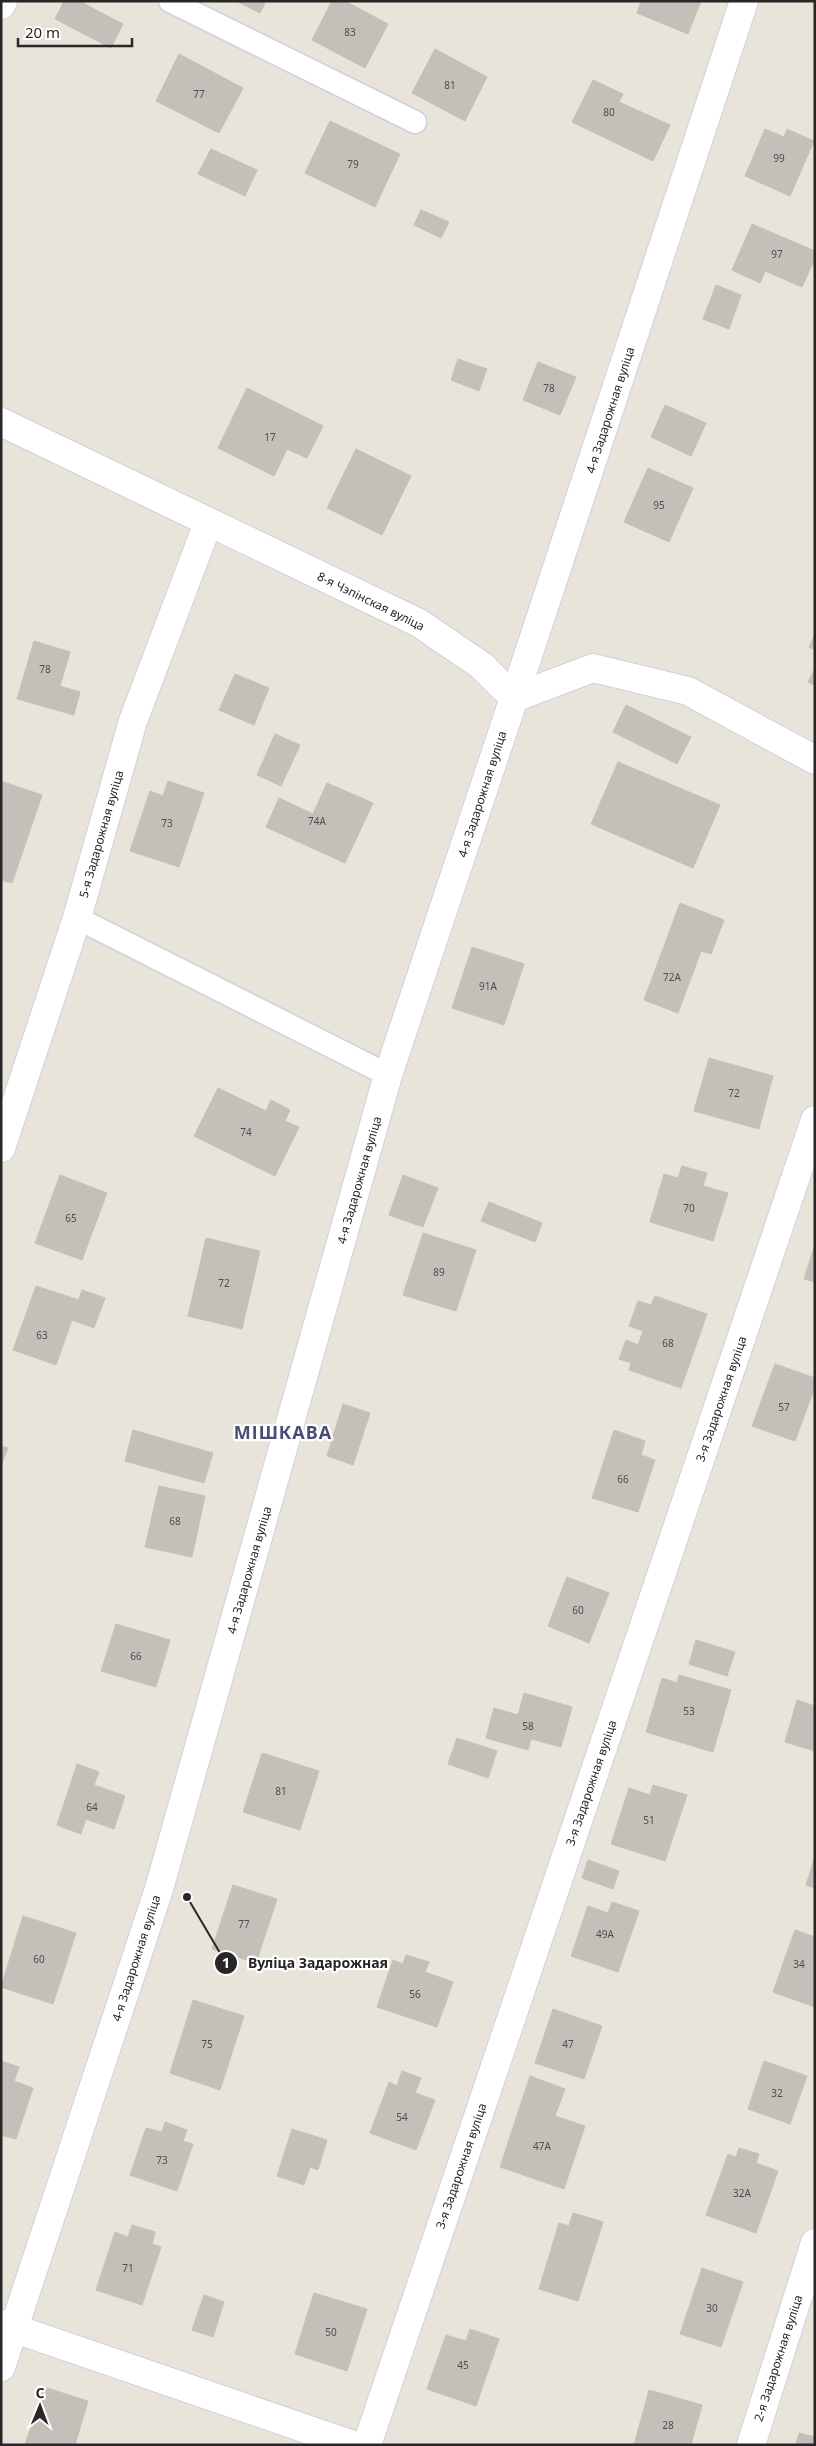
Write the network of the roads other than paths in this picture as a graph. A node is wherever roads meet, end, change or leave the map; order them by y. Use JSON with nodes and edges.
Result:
{"nodes":[{"id":1,"x":3,"y":1,"type":"edge"},
{"id":2,"x":170,"y":1,"type":"edge"},
{"id":3,"x":744,"y":1,"type":"edge"},
{"id":4,"x":1,"y":5,"type":"edge"},
{"id":5,"x":415,"y":122,"type":"dead end"},
{"id":6,"x":1,"y":422,"type":"edge"},
{"id":7,"x":208,"y":523,"type":"junction"},
{"id":8,"x":514,"y":698,"type":"junction"},
{"id":9,"x":815,"y":760,"type":"edge"},
{"id":10,"x":77,"y":918,"type":"junction"},
{"id":11,"x":388,"y":1075,"type":"junction"},
{"id":12,"x":815,"y":1120,"type":"edge"},
{"id":13,"x":1,"y":1148,"type":"edge"},
{"id":14,"x":815,"y":2243,"type":"edge"},
{"id":15,"x":8,"y":2326,"type":"edge"},
{"id":16,"x":1,"y":2367,"type":"edge"},
{"id":17,"x":353,"y":2445,"type":"edge"},
{"id":18,"x":367,"y":2445,"type":"edge"},
{"id":19,"x":751,"y":2445,"type":"edge"}],
"edges":[{"from":1,"to":4,"type":"street"},
{"from":2,"to":5,"type":"lane"},
{"from":3,"to":8,"type":"street","name":"4-я Задарожная вуліца"},
{"from":6,"to":7,"type":"street","name":"8-я Чэпінская вуліца"},
{"from":7,"to":8,"type":"street","name":"8-я Чэпінская вуліца"},
{"from":7,"to":10,"type":"street","name":"5-я Задарожная вуліца"},
{"from":8,"to":9,"type":"street"},
{"from":8,"to":11,"type":"street","name":"4-я Задарожная вуліца"},
{"from":10,"to":11,"type":"lane"},
{"from":10,"to":13,"type":"street","name":"5-я Задарожная вуліца"},
{"from":11,"to":15,"type":"street","name":"4-я Задарожная вуліца"},
{"from":12,"to":18,"type":"street","name":"3-я Задарожная вуліца"},
{"from":14,"to":19,"type":"street","name":"2-я Задарожная вуліца"},
{"from":15,"to":16,"type":"street","name":"4-я Задарожная вуліца"},
{"from":15,"to":17,"type":"street"}]}
